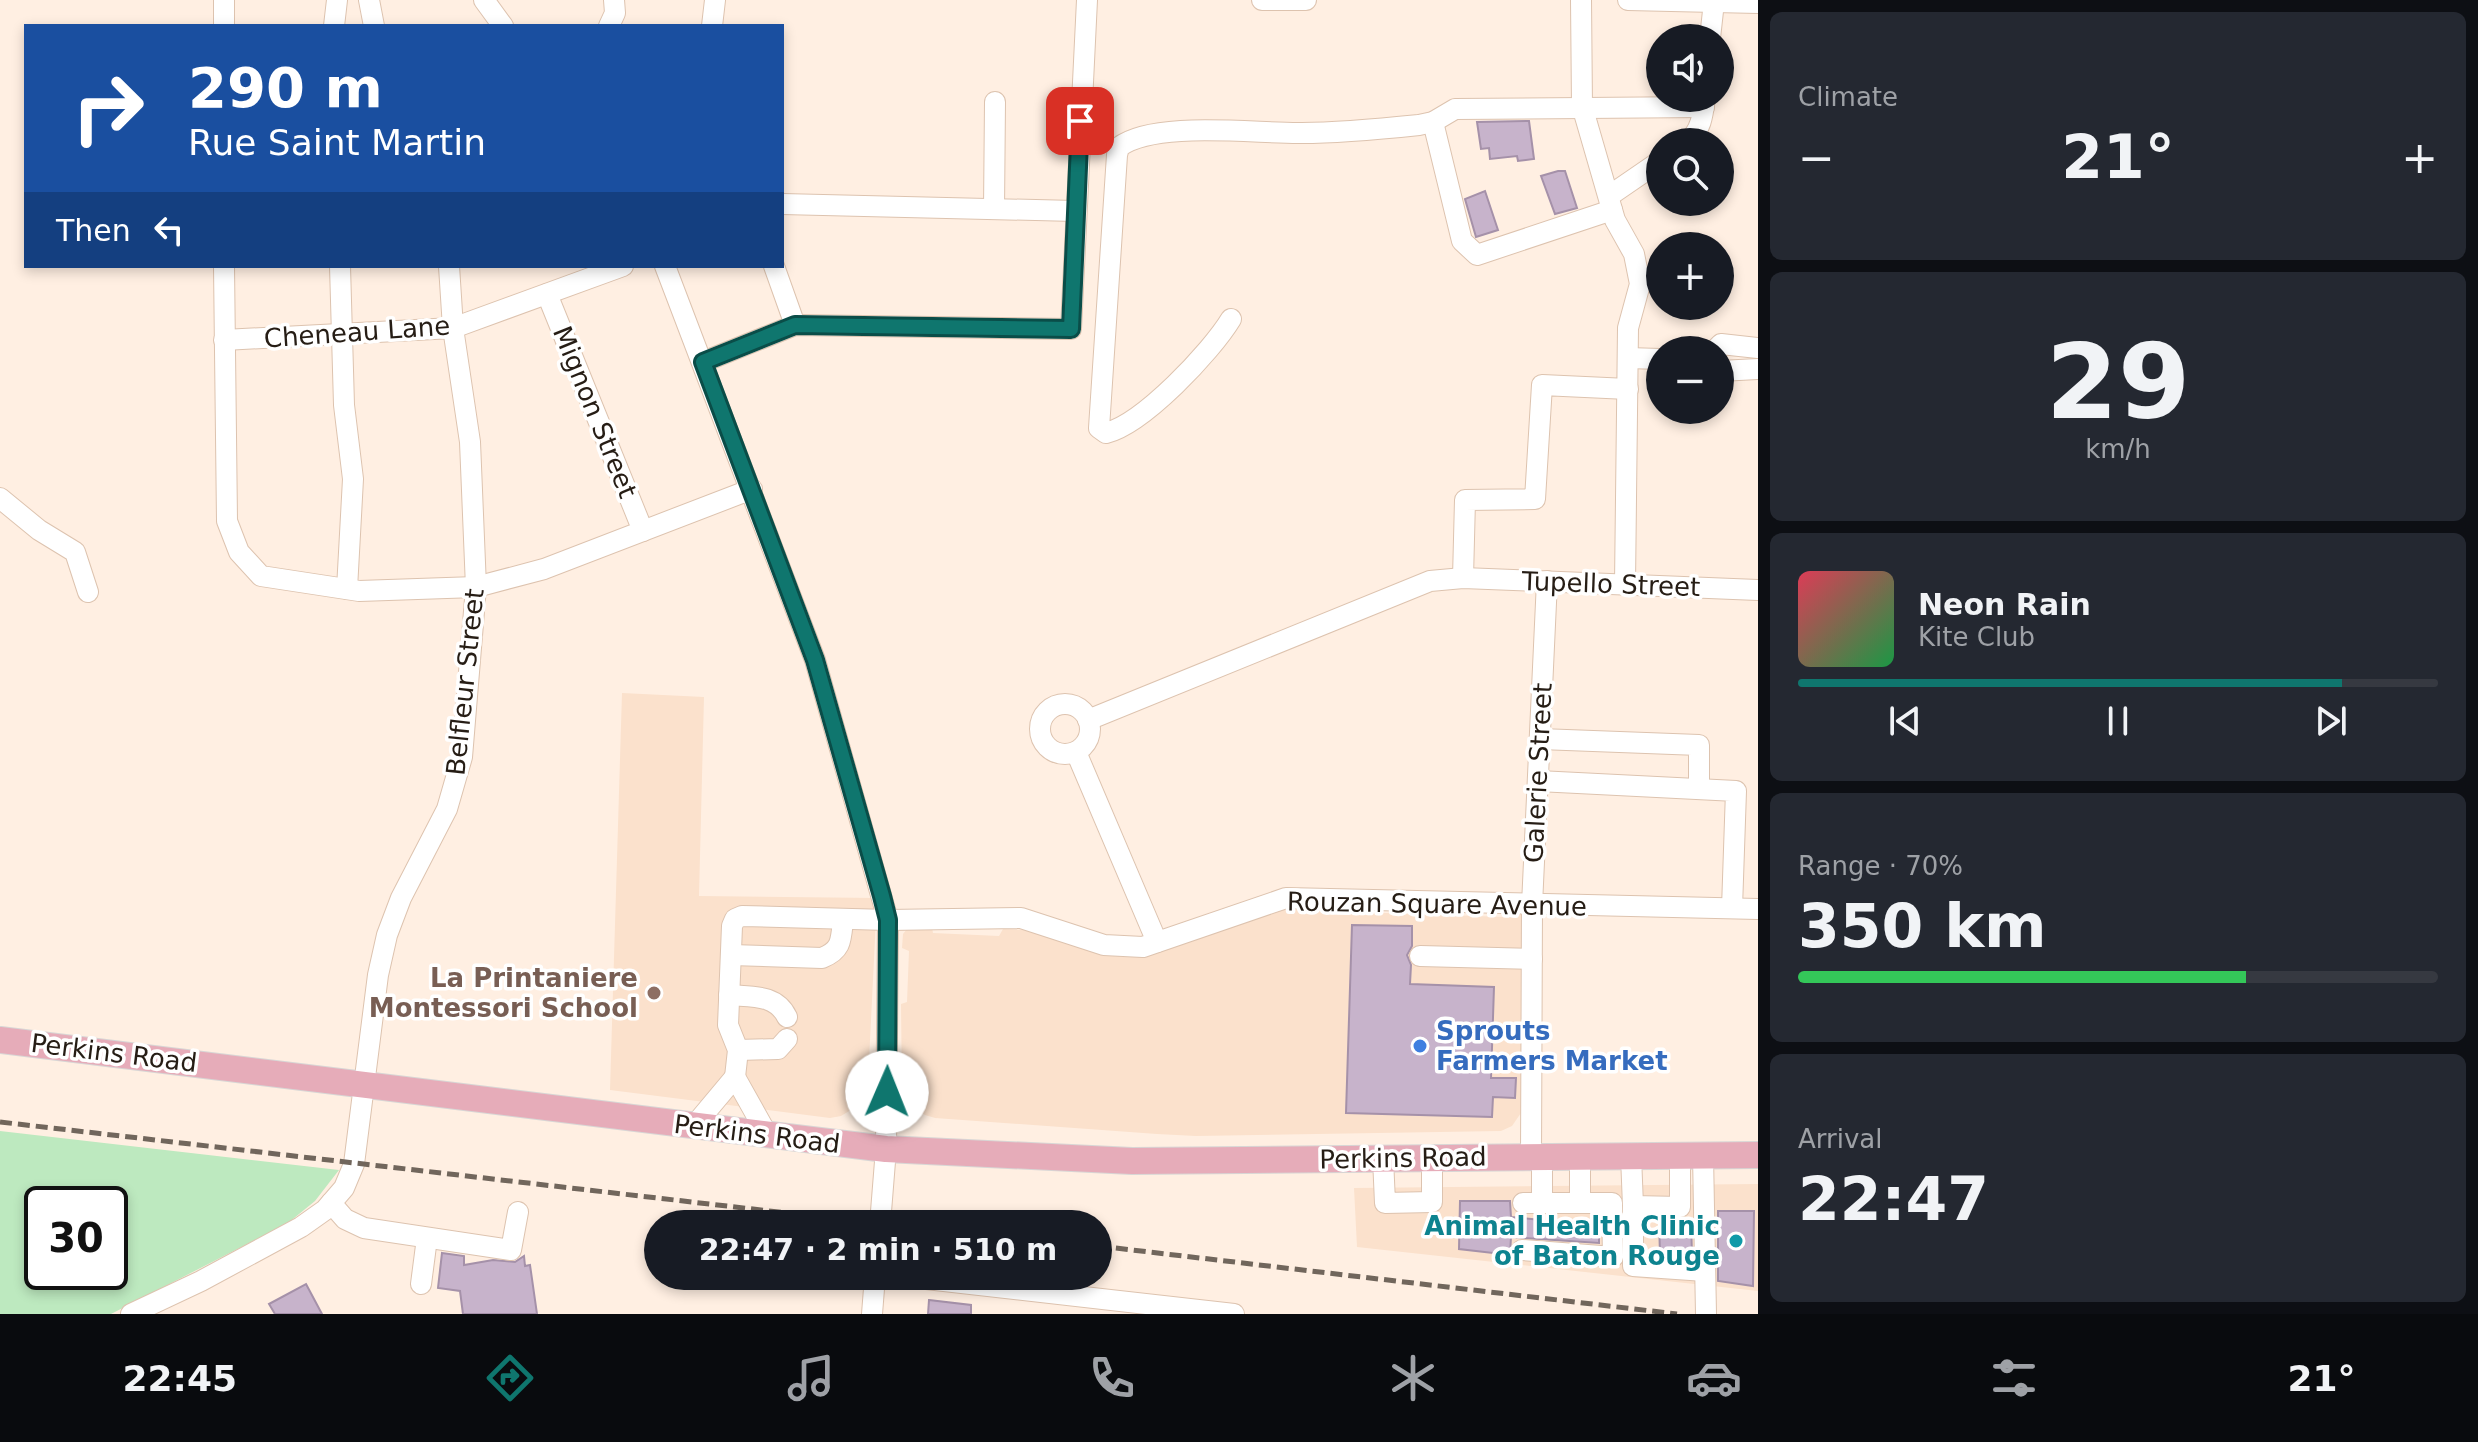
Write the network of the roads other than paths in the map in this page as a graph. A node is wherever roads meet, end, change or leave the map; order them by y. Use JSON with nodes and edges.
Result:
{"nodes":[{"id":1,"x":224,"y":0,"type":"edge"},
{"id":2,"x":337,"y":0,"type":"edge"},
{"id":3,"x":369,"y":0,"type":"edge"},
{"id":4,"x":484,"y":0,"type":"edge"},
{"id":5,"x":614,"y":0,"type":"edge"},
{"id":6,"x":715,"y":0,"type":"edge"},
{"id":7,"x":1087,"y":0,"type":"edge"},
{"id":8,"x":1262,"y":0,"type":"edge"},
{"id":9,"x":1306,"y":0,"type":"edge"},
{"id":10,"x":1581,"y":0,"type":"edge"},
{"id":11,"x":1628,"y":0,"type":"edge"},
{"id":12,"x":1701,"y":1,"type":"edge"},
{"id":13,"x":1758,"y":3,"type":"edge"},
{"id":14,"x":224,"y":24,"type":"edge"},
{"id":15,"x":334,"y":24,"type":"edge"},
{"id":16,"x":374,"y":24,"type":"edge"},
{"id":17,"x":502,"y":24,"type":"edge"},
{"id":18,"x":610,"y":24,"type":"edge"},
{"id":19,"x":712,"y":24,"type":"edge"},
{"id":20,"x":1707,"y":24,"type":"edge"},
{"id":21,"x":995,"y":102,"type":"dead end"},
{"id":22,"x":1646,"y":104,"type":"edge"},
{"id":23,"x":1582,"y":106,"type":"junction"},
{"id":24,"x":1433,"y":122,"type":"junction"},
{"id":25,"x":1646,"y":173,"type":"edge"},
{"id":26,"x":1610,"y":203,"type":"junction"},
{"id":27,"x":784,"y":204,"type":"edge"},
{"id":28,"x":994,"y":209,"type":"junction"},
{"id":29,"x":1075,"y":211,"type":"junction"},
{"id":30,"x":224,"y":268,"type":"edge"},
{"id":31,"x":340,"y":268,"type":"edge"},
{"id":32,"x":449,"y":268,"type":"edge"},
{"id":33,"x":618,"y":268,"type":"edge"},
{"id":34,"x":666,"y":268,"type":"edge"},
{"id":35,"x":775,"y":268,"type":"edge"},
{"id":36,"x":547,"y":294,"type":"junction"},
{"id":37,"x":1231,"y":319,"type":"dead end"},
{"id":38,"x":795,"y":325,"type":"junction"},
{"id":39,"x":453,"y":328,"type":"junction"},
{"id":40,"x":341,"y":334,"type":"junction"},
{"id":41,"x":224,"y":340,"type":"junction"},
{"id":42,"x":1734,"y":345,"type":"edge"},
{"id":43,"x":1758,"y":348,"type":"edge"},
{"id":44,"x":1628,"y":358,"type":"junction"},
{"id":45,"x":1646,"y":359,"type":"edge"},
{"id":46,"x":703,"y":362,"type":"junction"},
{"id":47,"x":1758,"y":369,"type":"edge"},
{"id":48,"x":1734,"y":370,"type":"edge"},
{"id":49,"x":1628,"y":389,"type":"junction"},
{"id":50,"x":752,"y":489,"type":"junction"},
{"id":51,"x":0,"y":498,"type":"edge"},
{"id":52,"x":643,"y":531,"type":"junction"},
{"id":53,"x":1463,"y":578,"type":"junction"},
{"id":54,"x":1547,"y":581,"type":"junction"},
{"id":55,"x":1625,"y":584,"type":"junction"},
{"id":56,"x":476,"y":587,"type":"junction"},
{"id":57,"x":347,"y":589,"type":"junction"},
{"id":58,"x":1758,"y":590,"type":"edge"},
{"id":59,"x":88,"y":592,"type":"dead end"},
{"id":60,"x":1088,"y":720,"type":"junction"},
{"id":61,"x":1540,"y":739,"type":"junction"},
{"id":62,"x":1076,"y":752,"type":"junction"},
{"id":63,"x":1538,"y":781,"type":"junction"},
{"id":64,"x":1699,"y":789,"type":"junction"},
{"id":65,"x":1532,"y":905,"type":"junction"},
{"id":66,"x":1732,"y":908,"type":"junction"},
{"id":67,"x":1758,"y":909,"type":"edge"},
{"id":68,"x":843,"y":919,"type":"junction"},
{"id":69,"x":888,"y":920,"type":"junction"},
{"id":70,"x":1157,"y":942,"type":"junction"},
{"id":71,"x":731,"y":955,"type":"junction"},
{"id":72,"x":1420,"y":956,"type":"dead end"},
{"id":73,"x":1532,"y":959,"type":"junction"},
{"id":74,"x":729,"y":995,"type":"junction"},
{"id":75,"x":787,"y":1017,"type":"dead end"},
{"id":76,"x":787,"y":1039,"type":"dead end"},
{"id":77,"x":0,"y":1040,"type":"edge"},
{"id":78,"x":738,"y":1050,"type":"junction"},
{"id":79,"x":735,"y":1077,"type":"junction"},
{"id":80,"x":367,"y":1083,"type":"junction"},
{"id":81,"x":694,"y":1126,"type":"junction"},
{"id":82,"x":768,"y":1136,"type":"junction"},
{"id":83,"x":886,"y":1149,"type":"junction"},
{"id":84,"x":1691,"y":1155,"type":"junction"},
{"id":85,"x":1758,"y":1155,"type":"edge"},
{"id":86,"x":1580,"y":1156,"type":"junction"},
{"id":87,"x":1631,"y":1156,"type":"junction"},
{"id":88,"x":1536,"y":1157,"type":"junction"},
{"id":89,"x":1383,"y":1158,"type":"junction"},
{"id":90,"x":1432,"y":1158,"type":"junction"},
{"id":91,"x":331,"y":1203,"type":"junction"},
{"id":92,"x":1580,"y":1203,"type":"junction"},
{"id":93,"x":1633,"y":1206,"type":"junction"},
{"id":94,"x":881,"y":1210,"type":"edge"},
{"id":95,"x":518,"y":1212,"type":"dead end"},
{"id":96,"x":427,"y":1238,"type":"junction"},
{"id":97,"x":1522,"y":1250,"type":"dead end"},
{"id":98,"x":1705,"y":1271,"type":"junction"},
{"id":99,"x":421,"y":1284,"type":"dead end"},
{"id":100,"x":874,"y":1290,"type":"edge"},
{"id":101,"x":1023,"y":1290,"type":"edge"},
{"id":102,"x":131,"y":1314,"type":"edge"},
{"id":103,"x":872,"y":1314,"type":"edge"},
{"id":104,"x":1234,"y":1314,"type":"edge"},
{"id":105,"x":1706,"y":1314,"type":"edge"}],
"edges":[{"from":1,"to":14,"type":"street"},
{"from":2,"to":15,"type":"street"},
{"from":3,"to":16,"type":"street"},
{"from":4,"to":17,"type":"street"},
{"from":5,"to":18,"type":"street"},
{"from":6,"to":19,"type":"street"},
{"from":7,"to":29,"type":"street"},
{"from":8,"to":9,"type":"street"},
{"from":10,"to":23,"type":"street"},
{"from":11,"to":12,"type":"street"},
{"from":12,"to":13,"type":"street"},
{"from":12,"to":20,"type":"street"},
{"from":21,"to":28,"type":"street"},
{"from":22,"to":23,"type":"street"},
{"from":23,"to":24,"type":"street"},
{"from":23,"to":26,"type":"street"},
{"from":24,"to":26,"type":"street"},
{"from":24,"to":37,"type":"street"},
{"from":25,"to":26,"type":"street"},
{"from":26,"to":44,"type":"street"},
{"from":27,"to":28,"type":"street"},
{"from":28,"to":29,"type":"street"},
{"from":29,"to":38,"type":"street"},
{"from":30,"to":41,"type":"street"},
{"from":31,"to":40,"type":"street"},
{"from":32,"to":39,"type":"street","name":"Belfleur Street"},
{"from":33,"to":36,"type":"street","name":"Cheneau Lane"},
{"from":34,"to":46,"type":"street"},
{"from":35,"to":38,"type":"street"},
{"from":36,"to":39,"type":"street","name":"Cheneau Lane"},
{"from":36,"to":52,"type":"street","name":"Mignon Street"},
{"from":38,"to":46,"type":"street"},
{"from":39,"to":40,"type":"street","name":"Cheneau Lane"},
{"from":39,"to":56,"type":"street","name":"Belfleur Street"},
{"from":40,"to":41,"type":"street","name":"Cheneau Lane"},
{"from":40,"to":57,"type":"street"},
{"from":41,"to":57,"type":"street"},
{"from":42,"to":43,"type":"street"},
{"from":44,"to":45,"type":"street"},
{"from":44,"to":49,"type":"street"},
{"from":46,"to":50,"type":"street"},
{"from":47,"to":48,"type":"street"},
{"from":49,"to":53,"type":"street"},
{"from":49,"to":55,"type":"street"},
{"from":50,"to":52,"type":"street"},
{"from":50,"to":69,"type":"street"},
{"from":51,"to":59,"type":"street"},
{"from":52,"to":56,"type":"street"},
{"from":53,"to":54,"type":"street","name":"Tupello Street"},
{"from":53,"to":60,"type":"street","name":"Tupello Street"},
{"from":54,"to":55,"type":"street","name":"Tupello Street"},
{"from":54,"to":61,"type":"street","name":"Galerie Street"},
{"from":55,"to":58,"type":"street","name":"Tupello Street"},
{"from":56,"to":57,"type":"street"},
{"from":56,"to":80,"type":"street","name":"Belfleur Street"},
{"from":60,"to":62,"type":"street"},
{"from":60,"to":62,"type":"street"},
{"from":61,"to":63,"type":"street","name":"Galerie Street"},
{"from":61,"to":64,"type":"street"},
{"from":62,"to":70,"type":"street"},
{"from":63,"to":64,"type":"street"},
{"from":63,"to":65,"type":"street","name":"Galerie Street"},
{"from":64,"to":66,"type":"street"},
{"from":65,"to":66,"type":"street","name":"Rouzan Square Avenue"},
{"from":65,"to":70,"type":"street","name":"Rouzan Square Avenue"},
{"from":65,"to":73,"type":"street","name":"Galerie Street"},
{"from":66,"to":67,"type":"street","name":"Rouzan Square Avenue"},
{"from":68,"to":69,"type":"street","name":"Rouzan Square Avenue"},
{"from":68,"to":71,"type":"street"},
{"from":68,"to":71,"type":"street","name":"Rouzan Square Avenue"},
{"from":69,"to":70,"type":"street","name":"Rouzan Square Avenue"},
{"from":69,"to":83,"type":"street"},
{"from":71,"to":74,"type":"street","name":"Rouzan Square Avenue"},
{"from":72,"to":73,"type":"street"},
{"from":73,"to":88,"type":"street","name":"Galerie Street"},
{"from":74,"to":75,"type":"street"},
{"from":74,"to":78,"type":"street","name":"Rouzan Square Avenue"},
{"from":76,"to":78,"type":"street"},
{"from":77,"to":80,"type":"main road","name":"Perkins Road"},
{"from":78,"to":79,"type":"street"},
{"from":79,"to":81,"type":"street"},
{"from":79,"to":82,"type":"street"},
{"from":80,"to":81,"type":"main road","name":"Perkins Road"},
{"from":80,"to":91,"type":"street","name":"Belfleur Street"},
{"from":81,"to":82,"type":"main road","name":"Perkins Road"},
{"from":82,"to":83,"type":"main road","name":"Perkins Road"},
{"from":83,"to":89,"type":"main road","name":"Perkins Road"},
{"from":83,"to":94,"type":"street"},
{"from":84,"to":85,"type":"main road","name":"Perkins Road"},
{"from":84,"to":87,"type":"main road","name":"Perkins Road"},
{"from":84,"to":93,"type":"street"},
{"from":84,"to":98,"type":"street"},
{"from":86,"to":87,"type":"main road","name":"Perkins Road"},
{"from":86,"to":88,"type":"main road","name":"Perkins Road"},
{"from":86,"to":92,"type":"street"},
{"from":87,"to":93,"type":"street"},
{"from":88,"to":90,"type":"main road","name":"Perkins Road"},
{"from":88,"to":92,"type":"street","name":"Galerie Street"},
{"from":89,"to":90,"type":"main road","name":"Perkins Road"},
{"from":89,"to":90,"type":"street"},
{"from":91,"to":96,"type":"street"},
{"from":91,"to":102,"type":"street","name":"Belfleur Street"},
{"from":92,"to":97,"type":"street"},
{"from":93,"to":98,"type":"street"},
{"from":95,"to":96,"type":"street"},
{"from":96,"to":99,"type":"street"},
{"from":98,"to":105,"type":"street"},
{"from":100,"to":103,"type":"street"},
{"from":101,"to":104,"type":"street"}]}
